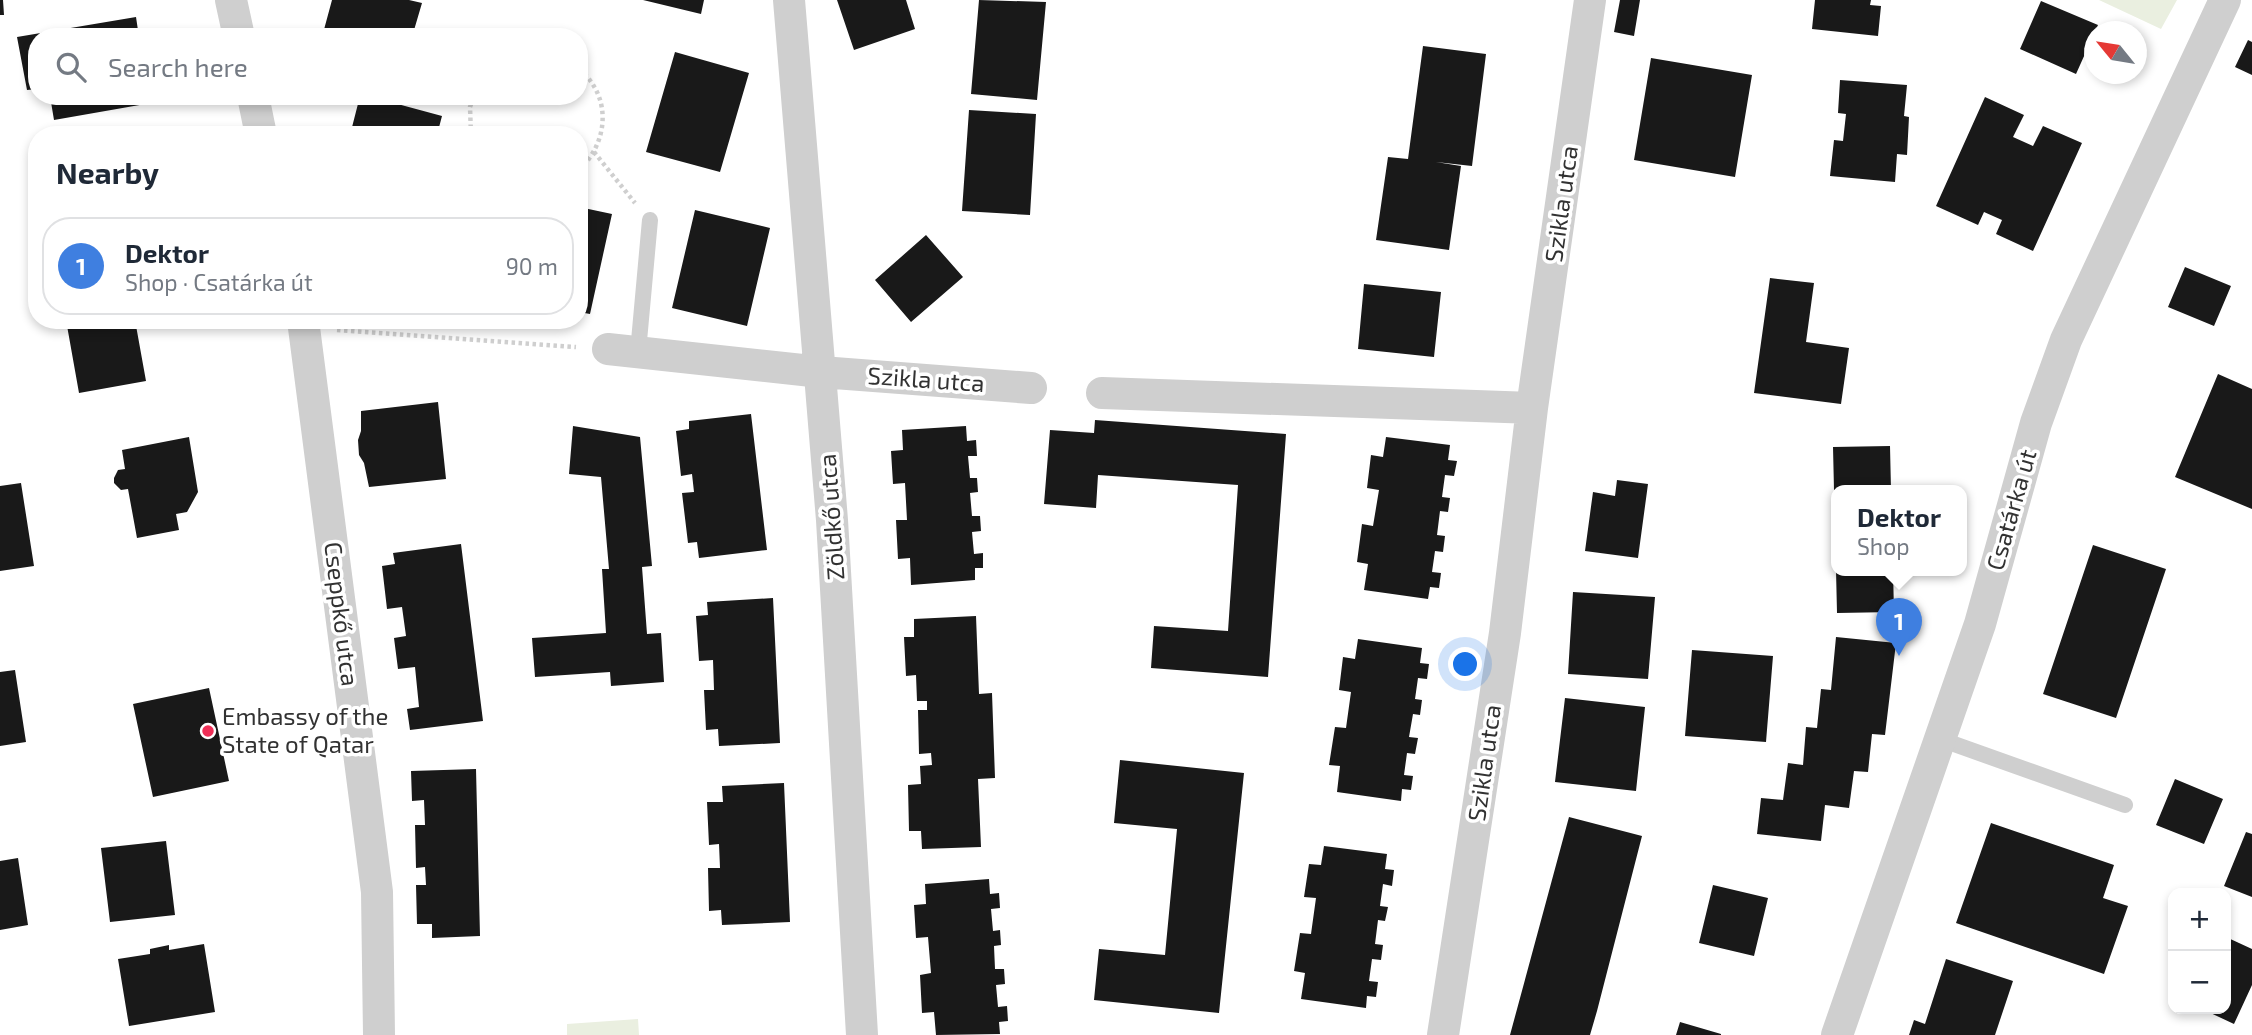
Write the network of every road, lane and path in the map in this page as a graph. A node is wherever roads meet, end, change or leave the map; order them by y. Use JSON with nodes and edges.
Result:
{"nodes":[{"id":1,"x":231,"y":0,"type":"edge"},
{"id":2,"x":789,"y":0,"type":"edge"},
{"id":3,"x":1590,"y":0,"type":"edge"},
{"id":4,"x":2225,"y":0,"type":"edge"},
{"id":5,"x":237,"y":28,"type":"edge"},
{"id":6,"x":588,"y":77,"type":"edge"},
{"id":7,"x":255,"y":105,"type":"edge"},
{"id":8,"x":471,"y":105,"type":"edge"},
{"id":9,"x":259,"y":126,"type":"edge"},
{"id":10,"x":469,"y":126,"type":"edge"},
{"id":11,"x":594,"y":152,"type":"junction"},
{"id":12,"x":588,"y":161,"type":"edge"},
{"id":13,"x":650,"y":220,"type":"joint"},
{"id":14,"x":305,"y":329,"type":"edge"},
{"id":15,"x":362,"y":329,"type":"edge"},
{"id":16,"x":608,"y":350,"type":"junction"},
{"id":17,"x":821,"y":372,"type":"junction"},
{"id":18,"x":1031,"y":388,"type":"dead end"},
{"id":19,"x":1102,"y":393,"type":"dead end"},
{"id":20,"x":1532,"y":408,"type":"junction"},
{"id":21,"x":1940,"y":739,"type":"junction"},
{"id":22,"x":2125,"y":805,"type":"dead end"},
{"id":23,"x":379,"y":1035,"type":"edge"},
{"id":24,"x":862,"y":1035,"type":"edge"},
{"id":25,"x":1443,"y":1035,"type":"edge"},
{"id":26,"x":1837,"y":1035,"type":"edge"}],
"edges":[{"from":1,"to":5,"type":"street"},
{"from":2,"to":17,"type":"street","name":"Zöldkő utca"},
{"from":3,"to":20,"type":"street","name":"Szikla utca"},
{"from":4,"to":21,"type":"street","name":"Csatárka út"},
{"from":6,"to":11,"type":"path"},
{"from":7,"to":9,"type":"street"},
{"from":8,"to":10,"type":"path"},
{"from":11,"to":12,"type":"path"},
{"from":11,"to":13,"type":"path"},
{"from":13,"to":16,"type":"lane"},
{"from":14,"to":23,"type":"street","name":"Cseppkő utca"},
{"from":15,"to":16,"type":"path"},
{"from":16,"to":17,"type":"street","name":"Szikla utca"},
{"from":17,"to":18,"type":"street","name":"Szikla utca"},
{"from":17,"to":24,"type":"street","name":"Zöldkő utca"},
{"from":19,"to":20,"type":"street"},
{"from":20,"to":25,"type":"street","name":"Szikla utca"},
{"from":21,"to":22,"type":"lane"},
{"from":21,"to":26,"type":"street","name":"Csatárka út"}]}
